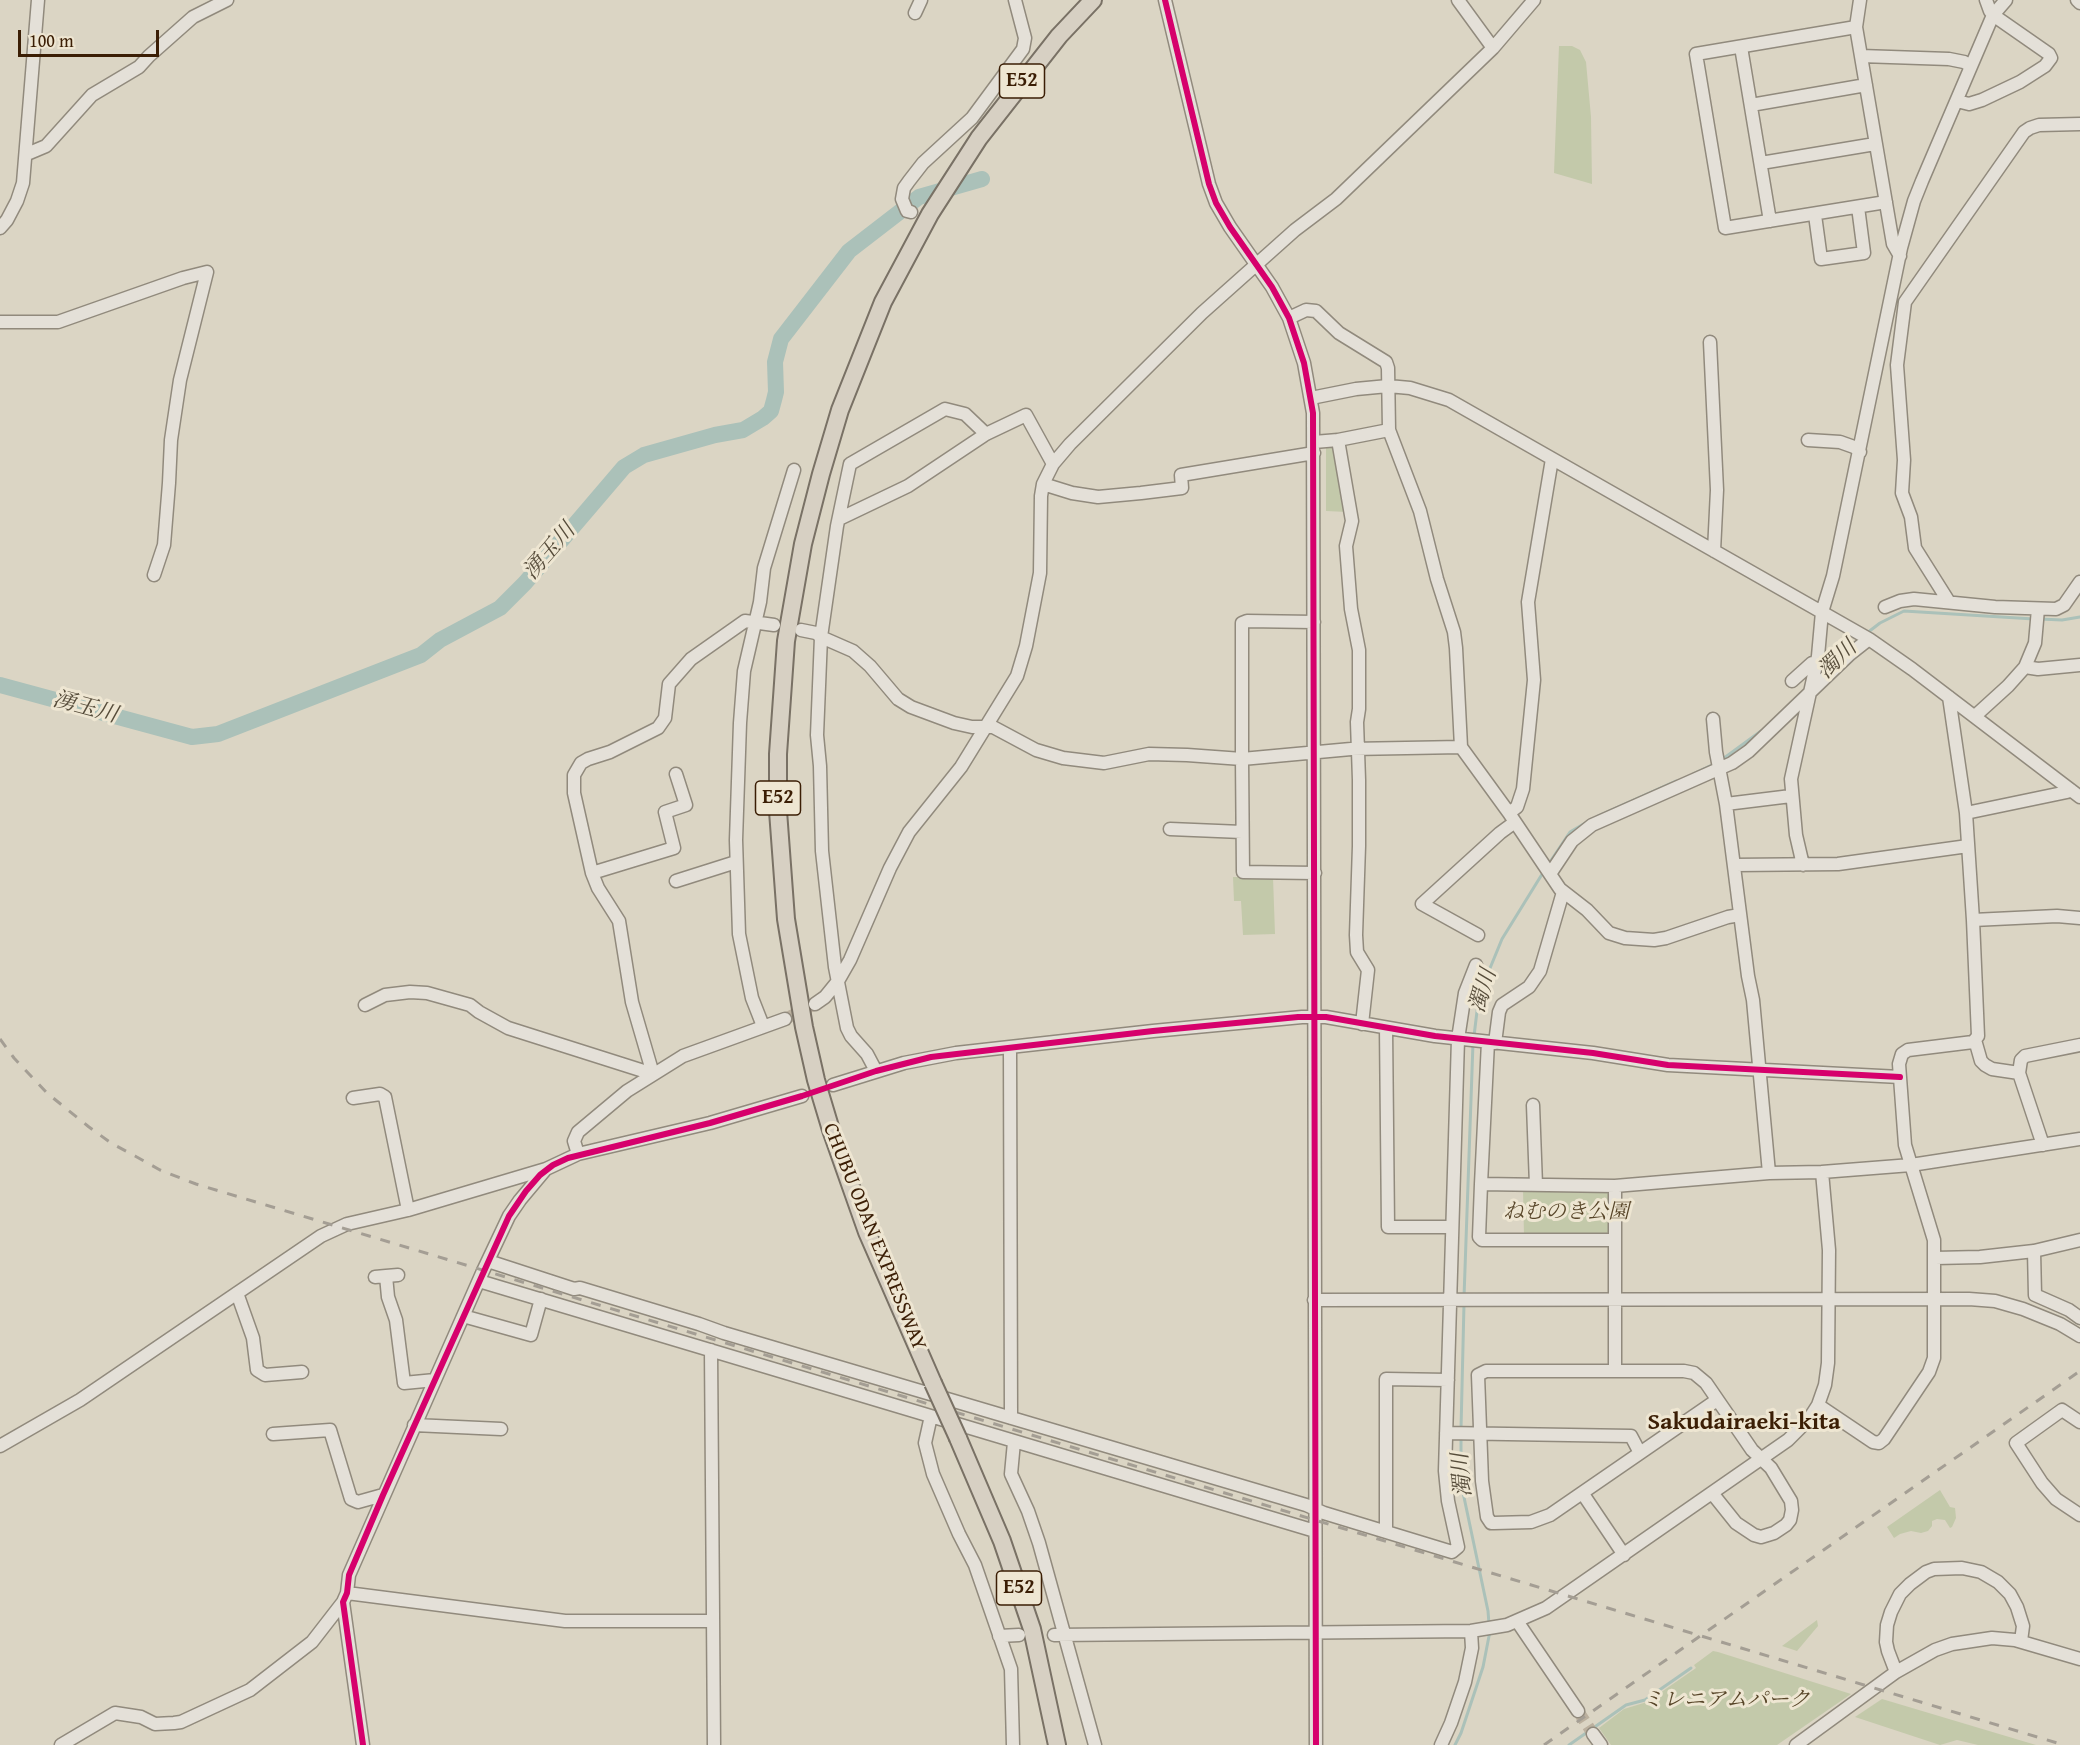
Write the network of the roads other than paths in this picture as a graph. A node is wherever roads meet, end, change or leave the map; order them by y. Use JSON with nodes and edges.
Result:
{"nodes":[{"id":1,"x":38,"y":0,"type":"edge"},
{"id":2,"x":227,"y":0,"type":"edge"},
{"id":3,"x":921,"y":0,"type":"edge"},
{"id":4,"x":1016,"y":0,"type":"edge"},
{"id":5,"x":1093,"y":0,"type":"edge"},
{"id":6,"x":1165,"y":0,"type":"edge"},
{"id":7,"x":1458,"y":0,"type":"edge"},
{"id":8,"x":1534,"y":0,"type":"edge"},
{"id":9,"x":1860,"y":0,"type":"edge"},
{"id":10,"x":1986,"y":0,"type":"edge"},
{"id":11,"x":2006,"y":0,"type":"edge"},
{"id":12,"x":915,"y":14,"type":"dead end"},
{"id":13,"x":1993,"y":15,"type":"junction"},
{"id":14,"x":1856,"y":27,"type":"junction"},
{"id":15,"x":1741,"y":47,"type":"junction"},
{"id":16,"x":1493,"y":48,"type":"junction"},
{"id":17,"x":1861,"y":56,"type":"junction"},
{"id":18,"x":1971,"y":66,"type":"junction"},
{"id":19,"x":1866,"y":85,"type":"junction"},
{"id":20,"x":1958,"y":101,"type":"junction"},
{"id":21,"x":1751,"y":105,"type":"junction"},
{"id":22,"x":2080,"y":124,"type":"edge"},
{"id":23,"x":1875,"y":144,"type":"junction"},
{"id":24,"x":27,"y":154,"type":"junction"},
{"id":25,"x":1761,"y":163,"type":"junction"},
{"id":26,"x":1886,"y":202,"type":"junction"},
{"id":27,"x":1858,"y":207,"type":"junction"},
{"id":28,"x":907,"y":209,"type":"dead end"},
{"id":29,"x":1815,"y":215,"type":"junction"},
{"id":30,"x":1770,"y":221,"type":"junction"},
{"id":31,"x":0,"y":228,"type":"edge"},
{"id":32,"x":1900,"y":256,"type":"junction"},
{"id":33,"x":1257,"y":265,"type":"junction"},
{"id":34,"x":1892,"y":300,"type":"junction"},
{"id":35,"x":1905,"y":302,"type":"junction"},
{"id":36,"x":1289,"y":318,"type":"junction"},
{"id":37,"x":0,"y":322,"type":"edge"},
{"id":38,"x":1710,"y":342,"type":"dead end"},
{"id":39,"x":1388,"y":386,"type":"junction"},
{"id":40,"x":1311,"y":398,"type":"junction"},
{"id":41,"x":1389,"y":430,"type":"junction"},
{"id":42,"x":986,"y":434,"type":"junction"},
{"id":43,"x":1338,"y":440,"type":"junction"},
{"id":44,"x":1808,"y":440,"type":"dead end"},
{"id":45,"x":1314,"y":448,"type":"junction"},
{"id":46,"x":1860,"y":452,"type":"junction"},
{"id":47,"x":1552,"y":459,"type":"junction"},
{"id":48,"x":1053,"y":464,"type":"junction"},
{"id":49,"x":788,"y":475,"type":"dead end"},
{"id":50,"x":1043,"y":484,"type":"junction"},
{"id":51,"x":839,"y":519,"type":"junction"},
{"id":52,"x":1714,"y":551,"type":"junction"},
{"id":53,"x":154,"y":575,"type":"dead end"},
{"id":54,"x":2080,"y":582,"type":"edge"},
{"id":55,"x":1949,"y":602,"type":"junction"},
{"id":56,"x":1885,"y":607,"type":"dead end"},
{"id":57,"x":2038,"y":610,"type":"junction"},
{"id":58,"x":1822,"y":612,"type":"junction"},
{"id":59,"x":755,"y":622,"type":"junction"},
{"id":60,"x":1314,"y":622,"type":"junction"},
{"id":61,"x":774,"y":625,"type":"dead end"},
{"id":62,"x":801,"y":630,"type":"dead end"},
{"id":63,"x":1863,"y":636,"type":"junction"},
{"id":64,"x":820,"y":637,"type":"junction"},
{"id":65,"x":2080,"y":665,"type":"edge"},
{"id":66,"x":1815,"y":666,"type":"junction"},
{"id":67,"x":2025,"y":667,"type":"junction"},
{"id":68,"x":1792,"y":681,"type":"dead end"},
{"id":69,"x":1810,"y":692,"type":"junction"},
{"id":70,"x":1949,"y":697,"type":"junction"},
{"id":71,"x":1975,"y":716,"type":"junction"},
{"id":72,"x":1713,"y":719,"type":"dead end"},
{"id":73,"x":986,"y":727,"type":"junction"},
{"id":74,"x":1461,"y":747,"type":"junction"},
{"id":75,"x":1357,"y":750,"type":"junction"},
{"id":76,"x":1314,"y":753,"type":"junction"},
{"id":77,"x":1242,"y":759,"type":"junction"},
{"id":78,"x":1718,"y":762,"type":"junction"},
{"id":79,"x":681,"y":779,"type":"dead end"},
{"id":80,"x":2075,"y":793,"type":"edge"},
{"id":81,"x":1791,"y":796,"type":"junction"},
{"id":82,"x":1726,"y":804,"type":"junction"},
{"id":83,"x":1966,"y":813,"type":"junction"},
{"id":84,"x":1512,"y":818,"type":"junction"},
{"id":85,"x":1170,"y":829,"type":"dead end"},
{"id":86,"x":1242,"y":832,"type":"junction"},
{"id":87,"x":1968,"y":846,"type":"junction"},
{"id":88,"x":736,"y":862,"type":"junction"},
{"id":89,"x":1734,"y":865,"type":"junction"},
{"id":90,"x":1803,"y":865,"type":"junction"},
{"id":91,"x":592,"y":873,"type":"junction"},
{"id":92,"x":1315,"y":873,"type":"junction"},
{"id":93,"x":1549,"y":873,"type":"junction"},
{"id":94,"x":682,"y":875,"type":"dead end"},
{"id":95,"x":1563,"y":892,"type":"junction"},
{"id":96,"x":1740,"y":915,"type":"junction"},
{"id":97,"x":2080,"y":918,"type":"edge"},
{"id":98,"x":1973,"y":920,"type":"junction"},
{"id":99,"x":1478,"y":936,"type":"dead end"},
{"id":100,"x":1476,"y":965,"type":"dead end"},
{"id":101,"x":838,"y":981,"type":"junction"},
{"id":102,"x":815,"y":1004,"type":"tunnel mouth"},
{"id":103,"x":365,"y":1005,"type":"dead end"},
{"id":104,"x":1314,"y":1017,"type":"junction"},
{"id":105,"x":785,"y":1019,"type":"tunnel mouth"},
{"id":106,"x":1362,"y":1024,"type":"junction"},
{"id":107,"x":763,"y":1026,"type":"junction"},
{"id":108,"x":1386,"y":1028,"type":"junction"},
{"id":109,"x":1460,"y":1039,"type":"junction"},
{"id":110,"x":1975,"y":1040,"type":"junction"},
{"id":111,"x":1487,"y":1042,"type":"junction"},
{"id":112,"x":2080,"y":1045,"type":"edge"},
{"id":113,"x":1010,"y":1047,"type":"junction"},
{"id":114,"x":1758,"y":1070,"type":"junction"},
{"id":115,"x":876,"y":1071,"type":"junction"},
{"id":116,"x":2019,"y":1073,"type":"junction"},
{"id":117,"x":653,"y":1074,"type":"junction"},
{"id":118,"x":1900,"y":1077,"type":"junction"},
{"id":119,"x":833,"y":1085,"type":"dead end"},
{"id":120,"x":802,"y":1096,"type":"dead end"},
{"id":121,"x":352,"y":1098,"type":"dead end"},
{"id":122,"x":1533,"y":1106,"type":"dead end"},
{"id":123,"x":2080,"y":1139,"type":"edge"},
{"id":124,"x":2043,"y":1145,"type":"junction"},
{"id":125,"x":578,"y":1154,"type":"junction"},
{"id":126,"x":1911,"y":1165,"type":"junction"},
{"id":127,"x":546,"y":1169,"type":"junction"},
{"id":128,"x":1822,"y":1172,"type":"junction"},
{"id":129,"x":1769,"y":1173,"type":"junction"},
{"id":130,"x":1481,"y":1184,"type":"junction"},
{"id":131,"x":1536,"y":1185,"type":"junction"},
{"id":132,"x":1615,"y":1186,"type":"junction"},
{"id":133,"x":408,"y":1210,"type":"junction"},
{"id":134,"x":1452,"y":1227,"type":"junction"},
{"id":135,"x":1615,"y":1240,"type":"junction"},
{"id":136,"x":2080,"y":1240,"type":"edge"},
{"id":137,"x":2034,"y":1251,"type":"junction"},
{"id":138,"x":1935,"y":1258,"type":"junction"},
{"id":139,"x":488,"y":1261,"type":"junction"},
{"id":140,"x":387,"y":1276,"type":"dead end"},
{"id":141,"x":479,"y":1281,"type":"junction"},
{"id":142,"x":237,"y":1293,"type":"junction"},
{"id":143,"x":1935,"y":1298,"type":"junction"},
{"id":144,"x":541,"y":1299,"type":"junction"},
{"id":145,"x":1453,"y":1299,"type":"junction"},
{"id":146,"x":1828,"y":1299,"type":"junction"},
{"id":147,"x":1314,"y":1300,"type":"junction"},
{"id":148,"x":1615,"y":1300,"type":"junction"},
{"id":149,"x":463,"y":1316,"type":"junction"},
{"id":150,"x":2080,"y":1318,"type":"edge"},
{"id":151,"x":2080,"y":1336,"type":"edge"},
{"id":152,"x":711,"y":1350,"type":"junction"},
{"id":153,"x":1615,"y":1371,"type":"junction"},
{"id":154,"x":295,"y":1376,"type":"dead end"},
{"id":155,"x":435,"y":1380,"type":"junction"},
{"id":156,"x":1448,"y":1380,"type":"junction"},
{"id":157,"x":1717,"y":1400,"type":"junction"},
{"id":158,"x":1818,"y":1405,"type":"junction"},
{"id":159,"x":931,"y":1416,"type":"junction"},
{"id":160,"x":1011,"y":1418,"type":"junction"},
{"id":161,"x":2080,"y":1422,"type":"edge"},
{"id":162,"x":414,"y":1425,"type":"junction"},
{"id":163,"x":501,"y":1429,"type":"dead end"},
{"id":164,"x":1448,"y":1433,"type":"junction"},
{"id":165,"x":1473,"y":1433,"type":"junction"},
{"id":166,"x":273,"y":1434,"type":"dead end"},
{"id":167,"x":1014,"y":1442,"type":"junction"},
{"id":168,"x":0,"y":1446,"type":"edge"},
{"id":169,"x":1640,"y":1453,"type":"junction"},
{"id":170,"x":1761,"y":1460,"type":"junction"},
{"id":171,"x":1712,"y":1493,"type":"junction"},
{"id":172,"x":1582,"y":1494,"type":"junction"},
{"id":173,"x":383,"y":1495,"type":"junction"},
{"id":174,"x":1315,"y":1509,"type":"junction"},
{"id":175,"x":2080,"y":1515,"type":"edge"},
{"id":176,"x":1315,"y":1531,"type":"junction"},
{"id":177,"x":1386,"y":1531,"type":"junction"},
{"id":178,"x":1624,"y":1555,"type":"junction"},
{"id":179,"x":345,"y":1598,"type":"junction"},
{"id":180,"x":713,"y":1621,"type":"junction"},
{"id":181,"x":1516,"y":1621,"type":"junction"},
{"id":182,"x":1475,"y":1630,"type":"junction"},
{"id":183,"x":1316,"y":1631,"type":"junction"},
{"id":184,"x":1059,"y":1634,"type":"junction"},
{"id":185,"x":1019,"y":1635,"type":"dead end"},
{"id":186,"x":999,"y":1636,"type":"junction"},
{"id":187,"x":2021,"y":1641,"type":"junction"},
{"id":188,"x":2080,"y":1659,"type":"edge"},
{"id":189,"x":1896,"y":1672,"type":"junction"},
{"id":190,"x":1578,"y":1711,"type":"tunnel mouth"},
{"id":191,"x":1593,"y":1734,"type":"tunnel mouth"},
{"id":192,"x":62,"y":1745,"type":"edge"},
{"id":193,"x":363,"y":1745,"type":"edge"},
{"id":194,"x":714,"y":1745,"type":"edge"},
{"id":195,"x":1013,"y":1745,"type":"edge"},
{"id":196,"x":1057,"y":1745,"type":"edge"},
{"id":197,"x":1095,"y":1745,"type":"edge"},
{"id":198,"x":1316,"y":1745,"type":"edge"},
{"id":199,"x":1441,"y":1745,"type":"edge"},
{"id":200,"x":1601,"y":1745,"type":"edge"},
{"id":201,"x":1796,"y":1745,"type":"edge"}],
"edges":[{"from":1,"to":24,"type":"street"},
{"from":2,"to":24,"type":"street"},
{"from":3,"to":12,"type":"street"},
{"from":4,"to":28,"type":"street"},
{"from":5,"to":196,"type":"highway","name":"CHUBU ODAN EXPRESSWAY","number":"E52","bridge":true},
{"from":6,"to":33,"type":"street"},
{"from":7,"to":16,"type":"street"},
{"from":8,"to":16,"type":"street"},
{"from":9,"to":14,"type":"street"},
{"from":10,"to":13,"type":"street"},
{"from":11,"to":13,"type":"street"},
{"from":13,"to":18,"type":"street"},
{"from":13,"to":20,"type":"street"},
{"from":14,"to":15,"type":"street"},
{"from":14,"to":17,"type":"street"},
{"from":15,"to":21,"type":"street"},
{"from":15,"to":30,"type":"street"},
{"from":16,"to":33,"type":"street"},
{"from":17,"to":18,"type":"street"},
{"from":17,"to":19,"type":"street"},
{"from":18,"to":20,"type":"street"},
{"from":19,"to":21,"type":"street"},
{"from":19,"to":23,"type":"street"},
{"from":20,"to":32,"type":"street"},
{"from":21,"to":25,"type":"street"},
{"from":22,"to":35,"type":"street"},
{"from":23,"to":25,"type":"street"},
{"from":23,"to":26,"type":"street"},
{"from":24,"to":31,"type":"street"},
{"from":25,"to":30,"type":"street"},
{"from":26,"to":27,"type":"street"},
{"from":26,"to":32,"type":"street"},
{"from":27,"to":29,"type":"street"},
{"from":27,"to":29,"type":"street"},
{"from":29,"to":30,"type":"street"},
{"from":32,"to":34,"type":"street"},
{"from":33,"to":36,"type":"street"},
{"from":33,"to":48,"type":"street"},
{"from":34,"to":35,"type":"street"},
{"from":34,"to":46,"type":"street"},
{"from":35,"to":55,"type":"street"},
{"from":36,"to":39,"type":"street"},
{"from":36,"to":40,"type":"street"},
{"from":37,"to":53,"type":"street"},
{"from":38,"to":52,"type":"street"},
{"from":39,"to":40,"type":"street"},
{"from":39,"to":41,"type":"street"},
{"from":39,"to":47,"type":"street"},
{"from":40,"to":45,"type":"street"},
{"from":41,"to":43,"type":"street"},
{"from":41,"to":74,"type":"street"},
{"from":42,"to":48,"type":"street"},
{"from":42,"to":51,"type":"street"},
{"from":42,"to":51,"type":"street"},
{"from":43,"to":45,"type":"street"},
{"from":43,"to":75,"type":"street"},
{"from":44,"to":46,"type":"street"},
{"from":45,"to":50,"type":"street"},
{"from":45,"to":60,"type":"street"},
{"from":46,"to":58,"type":"street"},
{"from":47,"to":52,"type":"street"},
{"from":47,"to":84,"type":"street"},
{"from":48,"to":50,"type":"street"},
{"from":49,"to":59,"type":"street"},
{"from":50,"to":73,"type":"street"},
{"from":51,"to":64,"type":"street"},
{"from":52,"to":58,"type":"street"},
{"from":54,"to":57,"type":"street"},
{"from":55,"to":56,"type":"street"},
{"from":55,"to":57,"type":"street"},
{"from":57,"to":67,"type":"street"},
{"from":58,"to":63,"type":"street"},
{"from":58,"to":66,"type":"street"},
{"from":59,"to":61,"type":"street"},
{"from":59,"to":88,"type":"street"},
{"from":59,"to":91,"type":"street"},
{"from":60,"to":76,"type":"street"},
{"from":60,"to":77,"type":"street"},
{"from":62,"to":64,"type":"street"},
{"from":63,"to":69,"type":"street"},
{"from":63,"to":70,"type":"street"},
{"from":64,"to":73,"type":"street"},
{"from":64,"to":101,"type":"street"},
{"from":65,"to":67,"type":"street"},
{"from":66,"to":68,"type":"street"},
{"from":66,"to":69,"type":"street"},
{"from":67,"to":71,"type":"street"},
{"from":69,"to":78,"type":"street"},
{"from":69,"to":81,"type":"street"},
{"from":70,"to":71,"type":"street"},
{"from":70,"to":83,"type":"street"},
{"from":71,"to":80,"type":"street"},
{"from":72,"to":78,"type":"street"},
{"from":73,"to":77,"type":"street"},
{"from":73,"to":101,"type":"street"},
{"from":74,"to":75,"type":"street"},
{"from":74,"to":84,"type":"street"},
{"from":75,"to":76,"type":"street"},
{"from":75,"to":106,"type":"street"},
{"from":76,"to":77,"type":"street"},
{"from":76,"to":92,"type":"street"},
{"from":77,"to":86,"type":"street"},
{"from":78,"to":82,"type":"street"},
{"from":78,"to":93,"type":"street"},
{"from":79,"to":91,"type":"street"},
{"from":80,"to":83,"type":"street"},
{"from":81,"to":82,"type":"street"},
{"from":81,"to":90,"type":"street"},
{"from":82,"to":89,"type":"street"},
{"from":83,"to":87,"type":"street"},
{"from":84,"to":93,"type":"street"},
{"from":84,"to":99,"type":"street"},
{"from":85,"to":86,"type":"street"},
{"from":86,"to":92,"type":"street"},
{"from":87,"to":90,"type":"street"},
{"from":87,"to":98,"type":"street"},
{"from":88,"to":94,"type":"street"},
{"from":88,"to":107,"type":"street"},
{"from":89,"to":90,"type":"street"},
{"from":89,"to":96,"type":"street"},
{"from":91,"to":117,"type":"street"},
{"from":92,"to":104,"type":"street"},
{"from":93,"to":95,"type":"street"},
{"from":95,"to":96,"type":"street"},
{"from":95,"to":111,"type":"street"},
{"from":96,"to":114,"type":"street"},
{"from":97,"to":98,"type":"street"},
{"from":98,"to":110,"type":"street"},
{"from":100,"to":109,"type":"street"},
{"from":101,"to":102,"type":"street"},
{"from":101,"to":115,"type":"street"},
{"from":103,"to":117,"type":"street"},
{"from":104,"to":106,"type":"street"},
{"from":104,"to":113,"type":"street"},
{"from":104,"to":147,"type":"street"},
{"from":105,"to":107,"type":"street"},
{"from":106,"to":108,"type":"street"},
{"from":107,"to":117,"type":"street"},
{"from":108,"to":109,"type":"street"},
{"from":108,"to":134,"type":"street"},
{"from":109,"to":111,"type":"street"},
{"from":109,"to":134,"type":"street"},
{"from":110,"to":116,"type":"street"},
{"from":110,"to":118,"type":"street"},
{"from":111,"to":114,"type":"street"},
{"from":111,"to":130,"type":"street"},
{"from":112,"to":116,"type":"street"},
{"from":113,"to":115,"type":"street"},
{"from":113,"to":160,"type":"street"},
{"from":114,"to":118,"type":"street"},
{"from":114,"to":129,"type":"street"},
{"from":115,"to":119,"type":"street"},
{"from":116,"to":124,"type":"street"},
{"from":117,"to":125,"type":"street"},
{"from":118,"to":126,"type":"street"},
{"from":120,"to":125,"type":"street"},
{"from":121,"to":133,"type":"street"},
{"from":122,"to":131,"type":"street"},
{"from":123,"to":124,"type":"street"},
{"from":124,"to":126,"type":"street"},
{"from":125,"to":127,"type":"street"},
{"from":126,"to":128,"type":"street"},
{"from":126,"to":138,"type":"street"},
{"from":127,"to":133,"type":"street"},
{"from":127,"to":139,"type":"street"},
{"from":128,"to":129,"type":"street"},
{"from":128,"to":146,"type":"street"},
{"from":129,"to":132,"type":"street"},
{"from":130,"to":131,"type":"street"},
{"from":130,"to":135,"type":"street"},
{"from":131,"to":132,"type":"street"},
{"from":132,"to":135,"type":"street"},
{"from":133,"to":142,"type":"street"},
{"from":134,"to":145,"type":"street"},
{"from":135,"to":148,"type":"street"},
{"from":136,"to":137,"type":"street"},
{"from":137,"to":138,"type":"street"},
{"from":137,"to":150,"type":"street"},
{"from":138,"to":143,"type":"street"},
{"from":139,"to":141,"type":"street"},
{"from":139,"to":160,"type":"street"},
{"from":140,"to":155,"type":"street"},
{"from":141,"to":144,"type":"street"},
{"from":141,"to":149,"type":"street"},
{"from":142,"to":154,"type":"street"},
{"from":142,"to":168,"type":"street"},
{"from":143,"to":146,"type":"street"},
{"from":143,"to":151,"type":"street"},
{"from":143,"to":158,"type":"street"},
{"from":144,"to":149,"type":"street"},
{"from":144,"to":152,"type":"street"},
{"from":145,"to":147,"type":"street"},
{"from":145,"to":148,"type":"street"},
{"from":145,"to":156,"type":"street"},
{"from":146,"to":148,"type":"street"},
{"from":146,"to":158,"type":"street"},
{"from":147,"to":174,"type":"street"},
{"from":148,"to":153,"type":"street"},
{"from":149,"to":155,"type":"street"},
{"from":152,"to":159,"type":"street"},
{"from":152,"to":180,"type":"street"},
{"from":153,"to":157,"type":"street"},
{"from":153,"to":165,"type":"street"},
{"from":155,"to":162,"type":"street"},
{"from":156,"to":164,"type":"street"},
{"from":156,"to":177,"type":"street"},
{"from":157,"to":169,"type":"street"},
{"from":157,"to":170,"type":"street"},
{"from":158,"to":170,"type":"street"},
{"from":159,"to":167,"type":"street"},
{"from":159,"to":186,"type":"street"},
{"from":160,"to":174,"type":"street"},
{"from":161,"to":175,"type":"street"},
{"from":162,"to":163,"type":"street"},
{"from":162,"to":173,"type":"street"},
{"from":164,"to":165,"type":"street"},
{"from":164,"to":177,"type":"street"},
{"from":165,"to":169,"type":"street"},
{"from":165,"to":172,"type":"street"},
{"from":166,"to":173,"type":"street"},
{"from":167,"to":176,"type":"street"},
{"from":167,"to":184,"type":"street"},
{"from":169,"to":172,"type":"street"},
{"from":170,"to":171,"type":"street"},
{"from":170,"to":171,"type":"street"},
{"from":171,"to":178,"type":"street"},
{"from":172,"to":178,"type":"street"},
{"from":173,"to":179,"type":"street"},
{"from":174,"to":176,"type":"street"},
{"from":174,"to":177,"type":"street"},
{"from":176,"to":183,"type":"street"},
{"from":178,"to":181,"type":"street"},
{"from":179,"to":180,"type":"street"},
{"from":179,"to":192,"type":"street"},
{"from":179,"to":193,"type":"street"},
{"from":180,"to":194,"type":"street"},
{"from":181,"to":182,"type":"street"},
{"from":181,"to":190,"type":"street"},
{"from":182,"to":183,"type":"street"},
{"from":182,"to":199,"type":"street"},
{"from":183,"to":184,"type":"street"},
{"from":183,"to":198,"type":"street"},
{"from":184,"to":197,"type":"street"},
{"from":185,"to":186,"type":"street"},
{"from":186,"to":195,"type":"street"},
{"from":187,"to":188,"type":"street"},
{"from":187,"to":189,"type":"street"},
{"from":187,"to":189,"type":"street"},
{"from":189,"to":201,"type":"street"},
{"from":191,"to":200,"type":"street"}]}
